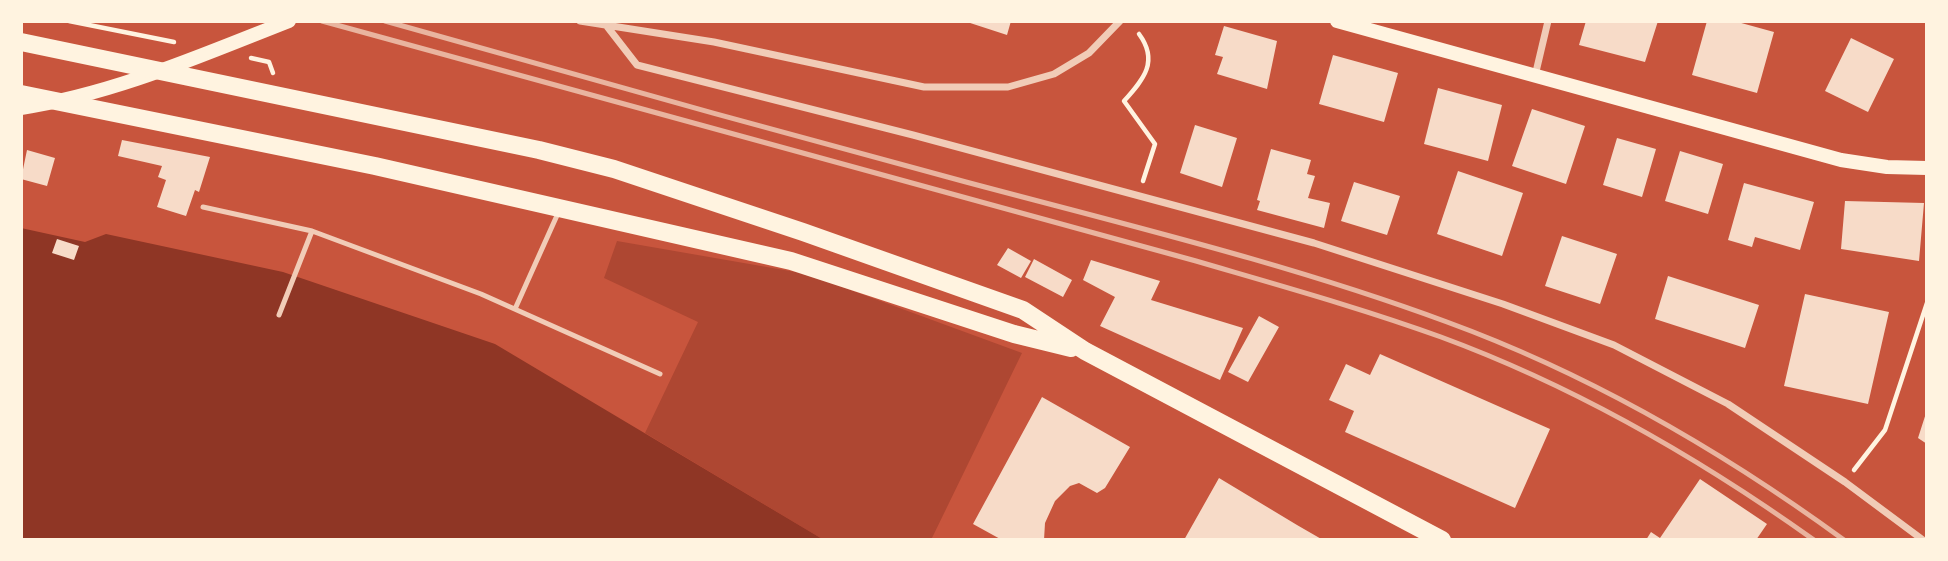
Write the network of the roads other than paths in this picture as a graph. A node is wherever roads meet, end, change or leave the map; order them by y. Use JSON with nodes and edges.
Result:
{"nodes":[{"id":1,"x":289,"y":21,"type":"edge"},
{"id":2,"x":580,"y":21,"type":"edge"},
{"id":3,"x":1120,"y":21,"type":"edge"},
{"id":4,"x":1337,"y":21,"type":"edge"},
{"id":5,"x":1548,"y":21,"type":"edge"},
{"id":6,"x":606,"y":25,"type":"junction"},
{"id":7,"x":21,"y":42,"type":"edge"},
{"id":8,"x":1535,"y":76,"type":"junction"},
{"id":9,"x":21,"y":94,"type":"edge"},
{"id":10,"x":21,"y":108,"type":"edge"},
{"id":11,"x":1927,"y":168,"type":"edge"},
{"id":12,"x":202,"y":207,"type":"dead end"},
{"id":13,"x":561,"y":208,"type":"junction"},
{"id":14,"x":312,"y":231,"type":"junction"},
{"id":15,"x":515,"y":309,"type":"junction"},
{"id":16,"x":279,"y":315,"type":"dead end"},
{"id":17,"x":1085,"y":351,"type":"junction"},
{"id":18,"x":660,"y":374,"type":"dead end"},
{"id":19,"x":1442,"y":540,"type":"edge"},
{"id":20,"x":1923,"y":540,"type":"edge"}],
"edges":[{"from":1,"to":10,"type":"main road"},
{"from":2,"to":6,"type":"street"},
{"from":3,"to":6,"type":"street"},
{"from":4,"to":8,"type":"main road"},
{"from":5,"to":8,"type":"street"},
{"from":6,"to":20,"type":"street"},
{"from":7,"to":17,"type":"main road"},
{"from":8,"to":11,"type":"main road"},
{"from":9,"to":13,"type":"main road"},
{"from":12,"to":14,"type":"lane"},
{"from":13,"to":15,"type":"lane"},
{"from":13,"to":17,"type":"main road"},
{"from":14,"to":15,"type":"lane"},
{"from":14,"to":16,"type":"lane"},
{"from":15,"to":18,"type":"lane"},
{"from":17,"to":19,"type":"main road"}]}
